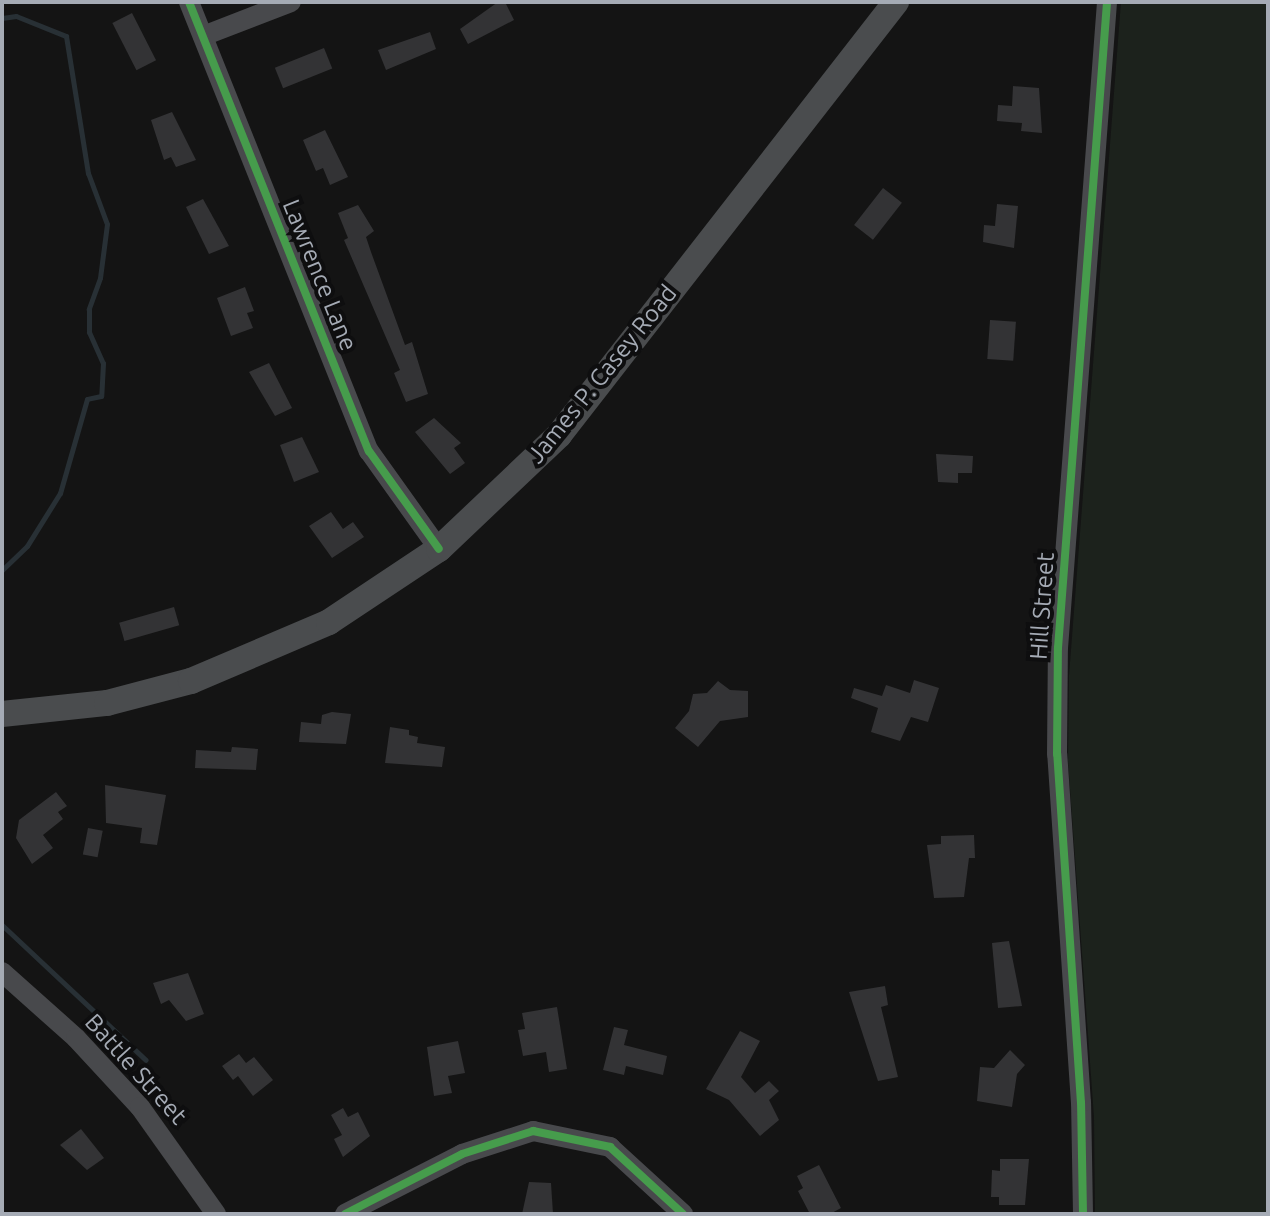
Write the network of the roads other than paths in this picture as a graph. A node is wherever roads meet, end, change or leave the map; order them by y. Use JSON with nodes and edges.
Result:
{"nodes":[{"id":1,"x":189,"y":2,"type":"edge"},
{"id":2,"x":291,"y":2,"type":"edge"},
{"id":3,"x":896,"y":2,"type":"edge"},
{"id":4,"x":1107,"y":2,"type":"edge"},
{"id":5,"x":203,"y":36,"type":"junction"},
{"id":6,"x":439,"y":549,"type":"junction"},
{"id":7,"x":2,"y":714,"type":"edge"},
{"id":8,"x":2,"y":972,"type":"edge"},
{"id":9,"x":216,"y":1214,"type":"edge"},
{"id":10,"x":345,"y":1214,"type":"edge"},
{"id":11,"x":683,"y":1214,"type":"edge"},
{"id":12,"x":1083,"y":1214,"type":"edge"}],
"edges":[{"from":1,"to":5,"type":"street","name":"Lawrence Lane"},
{"from":2,"to":5,"type":"street"},
{"from":3,"to":6,"type":"main road","name":"James P. Casey Road"},
{"from":4,"to":12,"type":"street","name":"Hill Street"},
{"from":5,"to":6,"type":"street","name":"Lawrence Lane"},
{"from":6,"to":7,"type":"main road","name":"James P. Casey Road"},
{"from":8,"to":9,"type":"street","name":"Battle Street"},
{"from":10,"to":11,"type":"street"}]}
